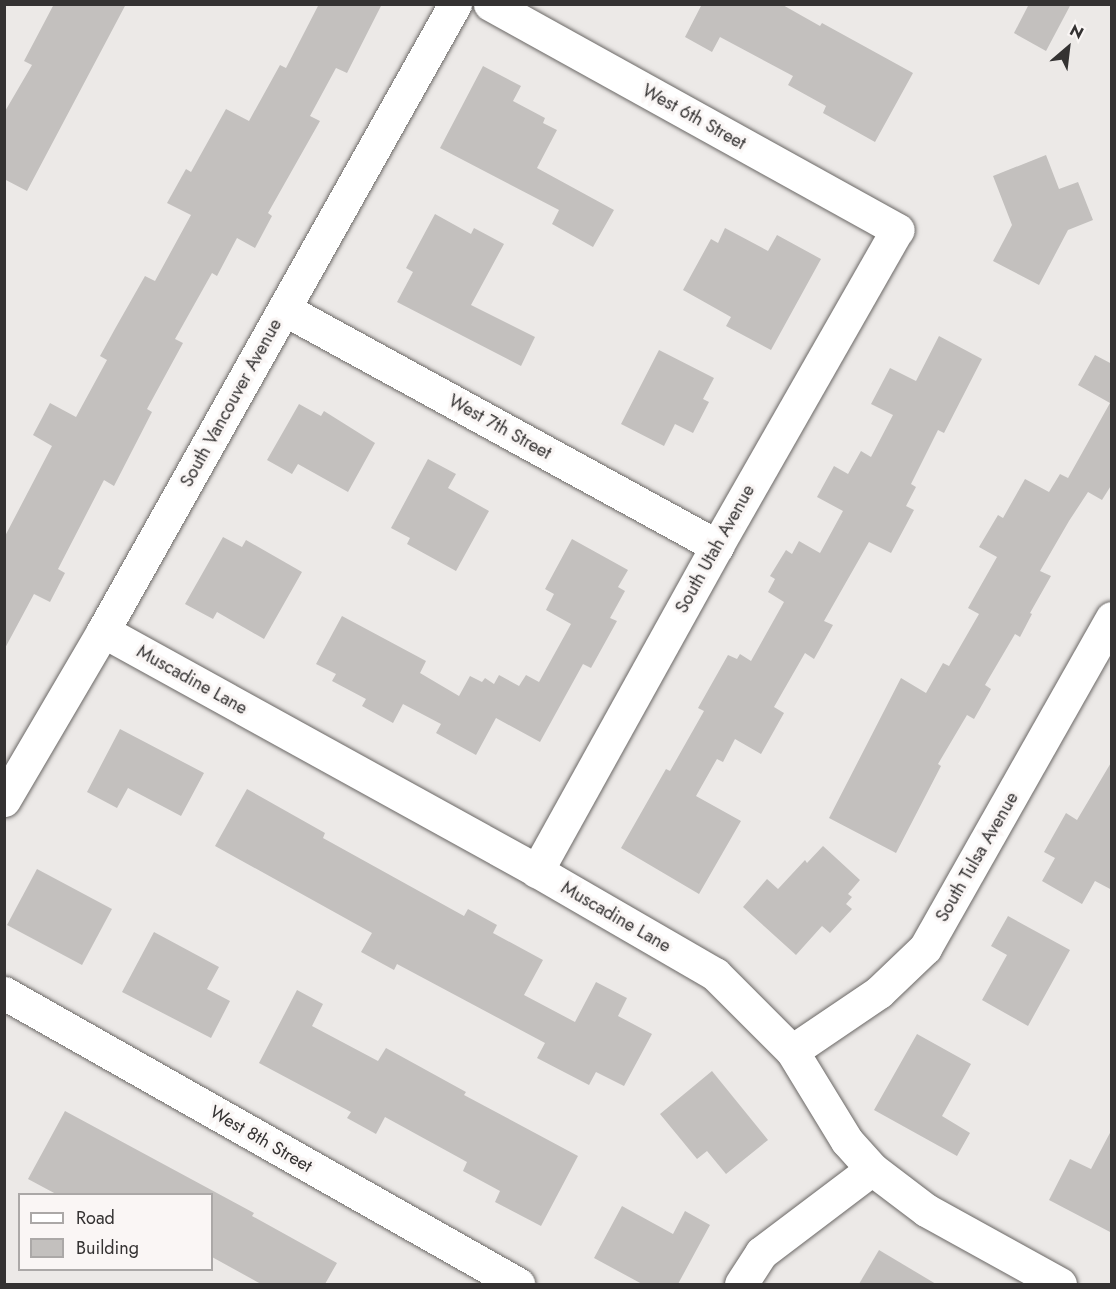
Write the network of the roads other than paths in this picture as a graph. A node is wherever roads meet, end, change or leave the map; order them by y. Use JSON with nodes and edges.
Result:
{"nodes":[{"id":1,"x":455,"y":4,"type":"edge"},
{"id":2,"x":490,"y":4,"type":"edge"},
{"id":3,"x":897,"y":230,"type":"joint"},
{"id":4,"x":284,"y":309,"type":"junction"},
{"id":5,"x":717,"y":546,"type":"junction"},
{"id":6,"x":1112,"y":618,"type":"edge"},
{"id":7,"x":103,"y":631,"type":"junction"},
{"id":8,"x":8,"y":788,"type":"edge"},
{"id":9,"x":537,"y":871,"type":"junction"},
{"id":10,"x":4,"y":993,"type":"edge"},
{"id":11,"x":792,"y":1052,"type":"junction"},
{"id":12,"x":872,"y":1169,"type":"junction"},
{"id":13,"x":518,"y":1284,"type":"edge"},
{"id":14,"x":741,"y":1284,"type":"edge"},
{"id":15,"x":1060,"y":1284,"type":"edge"}],
"edges":[{"from":1,"to":4,"type":"street","name":"South Vancouver Avenue"},
{"from":2,"to":3,"type":"street","name":"West 6th Street"},
{"from":3,"to":5,"type":"street","name":"South Utah Avenue"},
{"from":4,"to":5,"type":"street","name":"West 7th Street"},
{"from":4,"to":7,"type":"street","name":"South Vancouver Avenue"},
{"from":5,"to":9,"type":"street","name":"South Utah Avenue"},
{"from":6,"to":11,"type":"street","name":"South Tulsa Avenue"},
{"from":7,"to":8,"type":"street","name":"South Vancouver Avenue"},
{"from":7,"to":9,"type":"street","name":"Muscadine Lane"},
{"from":9,"to":11,"type":"street","name":"Muscadine Lane"},
{"from":10,"to":13,"type":"street","name":"West 8th Street"},
{"from":11,"to":12,"type":"street","name":"Muscadine Lane"},
{"from":12,"to":14,"type":"street"},
{"from":12,"to":15,"type":"street","name":"Muscadine Lane"}]}
